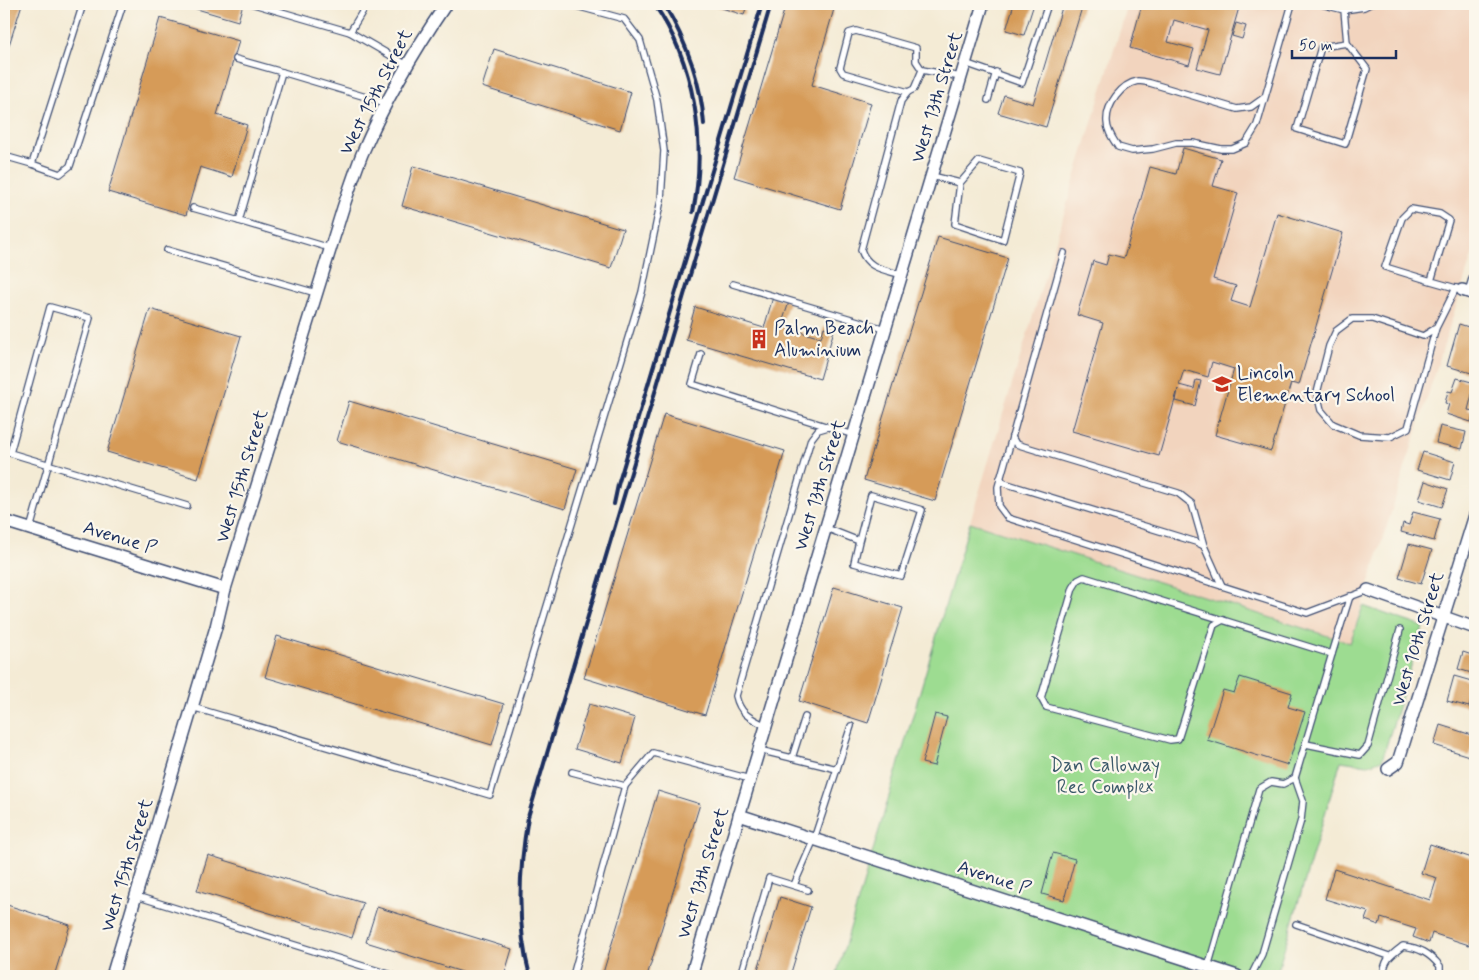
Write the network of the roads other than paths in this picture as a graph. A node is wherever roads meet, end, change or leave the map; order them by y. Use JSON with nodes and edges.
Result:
{"nodes":[{"id":1,"x":83,"y":4,"type":"edge"},
{"id":2,"x":123,"y":4,"type":"edge"},
{"id":3,"x":254,"y":4,"type":"edge"},
{"id":4,"x":367,"y":4,"type":"edge"},
{"id":5,"x":446,"y":4,"type":"edge"},
{"id":6,"x":569,"y":4,"type":"edge"},
{"id":7,"x":983,"y":4,"type":"edge"},
{"id":8,"x":1048,"y":4,"type":"edge"},
{"id":9,"x":1292,"y":4,"type":"edge"},
{"id":10,"x":1321,"y":4,"type":"edge"},
{"id":11,"x":1370,"y":4,"type":"edge"},
{"id":12,"x":1344,"y":10,"type":"junction"},
{"id":13,"x":350,"y":32,"type":"junction"},
{"id":14,"x":1347,"y":43,"type":"junction"},
{"id":15,"x":236,"y":59,"type":"dead end"},
{"id":16,"x":965,"y":63,"type":"junction"},
{"id":17,"x":408,"y":65,"type":"junction"},
{"id":18,"x":922,"y":70,"type":"junction"},
{"id":19,"x":282,"y":72,"type":"junction"},
{"id":20,"x":996,"y":72,"type":"junction"},
{"id":21,"x":961,"y":77,"type":"junction"},
{"id":22,"x":908,"y":92,"type":"junction"},
{"id":23,"x":1265,"y":97,"type":"junction"},
{"id":24,"x":988,"y":100,"type":"dead end"},
{"id":25,"x":386,"y":103,"type":"junction"},
{"id":26,"x":4,"y":156,"type":"edge"},
{"id":27,"x":32,"y":164,"type":"junction"},
{"id":28,"x":932,"y":176,"type":"junction"},
{"id":29,"x":960,"y":183,"type":"junction"},
{"id":30,"x":193,"y":208,"type":"dead end"},
{"id":31,"x":239,"y":221,"type":"junction"},
{"id":32,"x":330,"y":248,"type":"junction"},
{"id":33,"x":167,"y":250,"type":"dead end"},
{"id":34,"x":1064,"y":253,"type":"dead end"},
{"id":35,"x":1475,"y":269,"type":"edge"},
{"id":36,"x":902,"y":275,"type":"junction"},
{"id":37,"x":1430,"y":281,"type":"junction"},
{"id":38,"x":733,"y":284,"type":"dead end"},
{"id":39,"x":1465,"y":291,"type":"edge"},
{"id":40,"x":316,"y":293,"type":"junction"},
{"id":41,"x":1436,"y":328,"type":"junction"},
{"id":42,"x":885,"y":329,"type":"junction"},
{"id":43,"x":701,"y":354,"type":"dead end"},
{"id":44,"x":828,"y":427,"type":"junction"},
{"id":45,"x":854,"y":435,"type":"junction"},
{"id":46,"x":1012,"y":437,"type":"junction"},
{"id":47,"x":48,"y":465,"type":"junction"},
{"id":48,"x":1000,"y":478,"type":"junction"},
{"id":49,"x":187,"y":506,"type":"dead end"},
{"id":50,"x":1475,"y":515,"type":"edge"},
{"id":51,"x":4,"y":521,"type":"edge"},
{"id":52,"x":826,"y":528,"type":"junction"},
{"id":53,"x":30,"y":529,"type":"junction"},
{"id":54,"x":859,"y":540,"type":"junction"},
{"id":55,"x":1204,"y":546,"type":"junction"},
{"id":56,"x":1222,"y":586,"type":"junction"},
{"id":57,"x":226,"y":589,"type":"junction"},
{"id":58,"x":1368,"y":590,"type":"joint"},
{"id":59,"x":1350,"y":596,"type":"junction"},
{"id":60,"x":1443,"y":617,"type":"junction"},
{"id":61,"x":1223,"y":620,"type":"junction"},
{"id":62,"x":1475,"y":628,"type":"edge"},
{"id":63,"x":1400,"y":630,"type":"dead end"},
{"id":64,"x":1332,"y":654,"type":"junction"},
{"id":65,"x":192,"y":707,"type":"junction"},
{"id":66,"x":805,"y":716,"type":"dead end"},
{"id":67,"x":766,"y":726,"type":"junction"},
{"id":68,"x":851,"y":726,"type":"dead end"},
{"id":69,"x":1306,"y":744,"type":"junction"},
{"id":70,"x":759,"y":750,"type":"junction"},
{"id":71,"x":792,"y":758,"type":"junction"},
{"id":72,"x":837,"y":769,"type":"junction"},
{"id":73,"x":1388,"y":769,"type":"dead end"},
{"id":74,"x":572,"y":772,"type":"dead end"},
{"id":75,"x":1295,"y":778,"type":"junction"},
{"id":76,"x":750,"y":779,"type":"junction"},
{"id":77,"x":625,"y":786,"type":"junction"},
{"id":78,"x":739,"y":815,"type":"junction"},
{"id":79,"x":814,"y":839,"type":"junction"},
{"id":80,"x":794,"y":885,"type":"junction"},
{"id":81,"x":808,"y":890,"type":"dead end"},
{"id":82,"x":136,"y":896,"type":"junction"},
{"id":83,"x":1296,"y":924,"type":"dead end"},
{"id":84,"x":1389,"y":956,"type":"junction"},
{"id":85,"x":1208,"y":967,"type":"junction"},
{"id":86,"x":112,"y":976,"type":"edge"},
{"id":87,"x":396,"y":976,"type":"edge"},
{"id":88,"x":573,"y":976,"type":"edge"},
{"id":89,"x":691,"y":976,"type":"edge"},
{"id":90,"x":741,"y":976,"type":"edge"},
{"id":91,"x":1237,"y":976,"type":"edge"},
{"id":92,"x":1251,"y":976,"type":"edge"},
{"id":93,"x":1384,"y":976,"type":"edge"},
{"id":94,"x":1440,"y":976,"type":"edge"},
{"id":95,"x":1452,"y":976,"type":"edge"}],
"edges":[{"from":1,"to":27,"type":"lane"},
{"from":2,"to":27,"type":"lane"},
{"from":3,"to":13,"type":"lane"},
{"from":4,"to":13,"type":"lane"},
{"from":5,"to":17,"type":"street","name":"West 15th Street"},
{"from":6,"to":65,"type":"lane"},
{"from":7,"to":16,"type":"street","name":"West 13th Street"},
{"from":8,"to":20,"type":"lane"},
{"from":9,"to":23,"type":"lane"},
{"from":10,"to":12,"type":"lane"},
{"from":11,"to":12,"type":"lane"},
{"from":12,"to":14,"type":"lane"},
{"from":13,"to":17,"type":"lane"},
{"from":14,"to":14,"type":"lane"},
{"from":15,"to":19,"type":"lane"},
{"from":16,"to":20,"type":"lane"},
{"from":16,"to":21,"type":"street","name":"West 13th Street"},
{"from":17,"to":25,"type":"street","name":"West 15th Street"},
{"from":18,"to":21,"type":"lane"},
{"from":18,"to":22,"type":"lane"},
{"from":18,"to":22,"type":"lane"},
{"from":19,"to":25,"type":"lane"},
{"from":19,"to":31,"type":"lane"},
{"from":20,"to":24,"type":"lane"},
{"from":21,"to":28,"type":"street","name":"West 13th Street"},
{"from":22,"to":36,"type":"lane"},
{"from":23,"to":23,"type":"lane"},
{"from":25,"to":32,"type":"street","name":"West 15th Street"},
{"from":26,"to":27,"type":"lane"},
{"from":28,"to":29,"type":"lane"},
{"from":28,"to":36,"type":"street","name":"West 13th Street"},
{"from":29,"to":29,"type":"lane"},
{"from":30,"to":31,"type":"lane"},
{"from":31,"to":32,"type":"lane"},
{"from":32,"to":40,"type":"street","name":"West 15th Street"},
{"from":33,"to":40,"type":"lane"},
{"from":34,"to":46,"type":"lane"},
{"from":35,"to":39,"type":"lane"},
{"from":36,"to":42,"type":"street","name":"West 13th Street"},
{"from":37,"to":37,"type":"lane"},
{"from":37,"to":39,"type":"lane"},
{"from":38,"to":42,"type":"lane"},
{"from":39,"to":41,"type":"lane"},
{"from":40,"to":57,"type":"street","name":"West 15th Street"},
{"from":41,"to":41,"type":"lane"},
{"from":42,"to":45,"type":"street","name":"West 13th Street"},
{"from":43,"to":44,"type":"lane"},
{"from":44,"to":45,"type":"lane"},
{"from":44,"to":67,"type":"lane"},
{"from":45,"to":52,"type":"street","name":"West 13th Street"},
{"from":46,"to":48,"type":"lane"},
{"from":46,"to":55,"type":"lane"},
{"from":47,"to":47,"type":"lane"},
{"from":47,"to":49,"type":"lane"},
{"from":47,"to":53,"type":"lane"},
{"from":48,"to":55,"type":"lane"},
{"from":48,"to":56,"type":"lane"},
{"from":50,"to":60,"type":"street","name":"West 10th Street"},
{"from":51,"to":53,"type":"street","name":"Avenue P"},
{"from":52,"to":54,"type":"lane"},
{"from":52,"to":67,"type":"street","name":"West 13th Street"},
{"from":53,"to":57,"type":"street","name":"Avenue P"},
{"from":54,"to":54,"type":"lane"},
{"from":55,"to":56,"type":"lane"},
{"from":56,"to":59,"type":"lane"},
{"from":57,"to":65,"type":"street","name":"West 15th Street"},
{"from":58,"to":59,"type":"lane"},
{"from":58,"to":60,"type":"street"},
{"from":59,"to":64,"type":"lane"},
{"from":60,"to":62,"type":"street"},
{"from":60,"to":73,"type":"street","name":"West 10th Street"},
{"from":61,"to":61,"type":"lane"},
{"from":61,"to":64,"type":"lane"},
{"from":63,"to":69,"type":"lane"},
{"from":64,"to":69,"type":"lane"},
{"from":65,"to":82,"type":"street","name":"West 15th Street"},
{"from":66,"to":71,"type":"lane"},
{"from":67,"to":70,"type":"street","name":"West 13th Street"},
{"from":68,"to":72,"type":"lane"},
{"from":69,"to":75,"type":"lane"},
{"from":70,"to":71,"type":"lane"},
{"from":70,"to":76,"type":"street","name":"West 13th Street"},
{"from":71,"to":72,"type":"lane"},
{"from":72,"to":79,"type":"lane"},
{"from":74,"to":77,"type":"lane"},
{"from":75,"to":85,"type":"lane"},
{"from":75,"to":92,"type":"lane"},
{"from":76,"to":77,"type":"lane"},
{"from":76,"to":78,"type":"street","name":"West 13th Street"},
{"from":77,"to":88,"type":"lane"},
{"from":78,"to":79,"type":"street","name":"Avenue P"},
{"from":78,"to":89,"type":"street","name":"West 13th Street"},
{"from":79,"to":80,"type":"lane"},
{"from":79,"to":85,"type":"street","name":"Avenue P"},
{"from":80,"to":81,"type":"lane"},
{"from":80,"to":90,"type":"lane"},
{"from":82,"to":86,"type":"street","name":"West 15th Street"},
{"from":82,"to":87,"type":"lane"},
{"from":83,"to":84,"type":"lane"},
{"from":84,"to":93,"type":"lane"},
{"from":84,"to":94,"type":"lane"},
{"from":85,"to":91,"type":"street","name":"Avenue P"},
{"from":94,"to":95,"type":"lane"}]}
